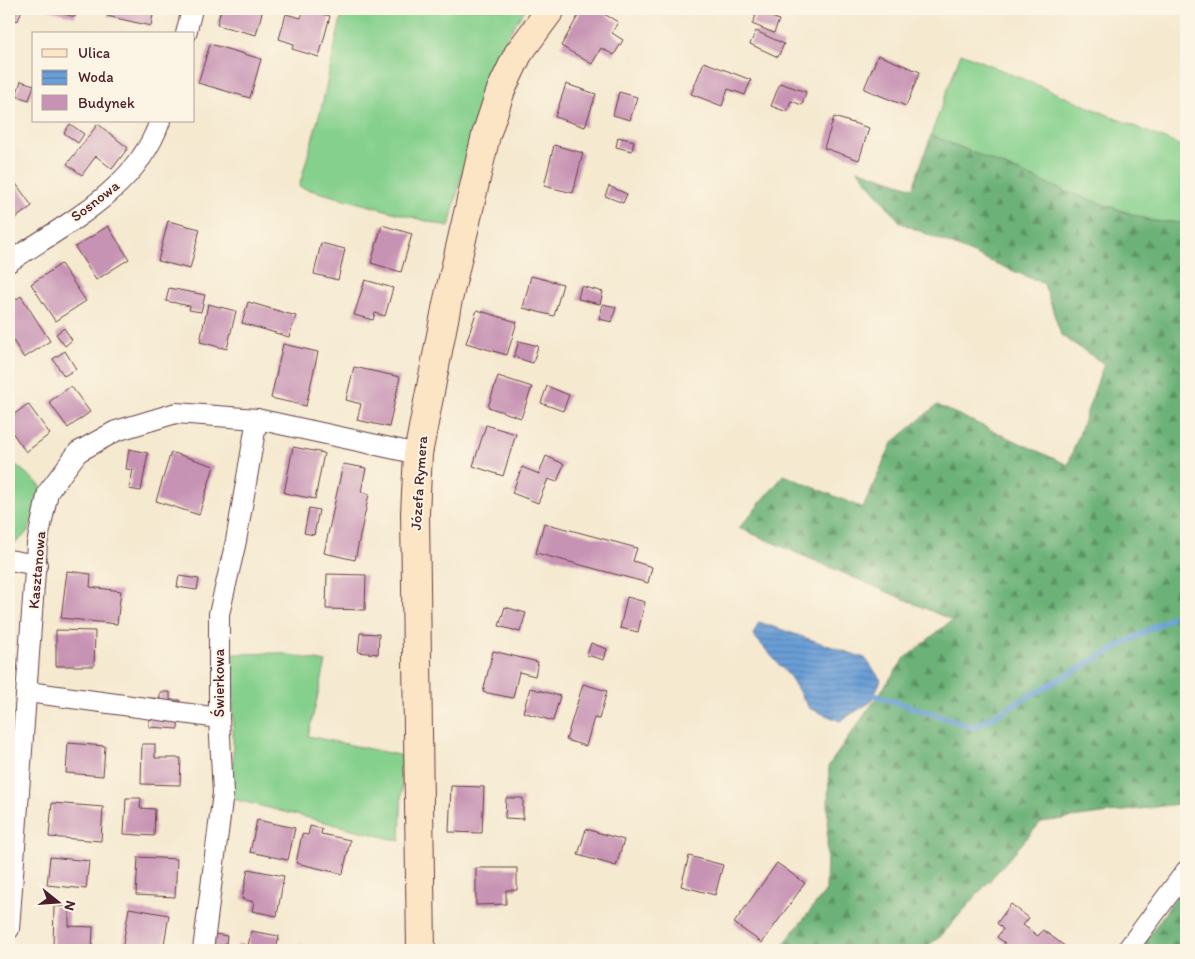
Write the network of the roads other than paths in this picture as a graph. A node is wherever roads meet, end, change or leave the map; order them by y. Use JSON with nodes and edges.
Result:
{"nodes":[{"id":1,"x":192,"y":9,"type":"edge"},
{"id":2,"x":551,"y":9,"type":"edge"},
{"id":3,"x":186,"y":32,"type":"edge"},
{"id":4,"x":159,"y":122,"type":"edge"},
{"id":5,"x":9,"y":262,"type":"edge"},
{"id":6,"x":257,"y":418,"type":"junction"},
{"id":7,"x":418,"y":454,"type":"junction"},
{"id":8,"x":9,"y":560,"type":"edge"},
{"id":9,"x":37,"y":565,"type":"junction"},
{"id":10,"x":28,"y":692,"type":"junction"},
{"id":11,"x":219,"y":718,"type":"junction"},
{"id":12,"x":1186,"y":871,"type":"edge"},
{"id":13,"x":9,"y":930,"type":"edge"},
{"id":14,"x":203,"y":950,"type":"edge"},
{"id":15,"x":421,"y":950,"type":"edge"},
{"id":16,"x":1127,"y":950,"type":"edge"}],
"edges":[{"from":1,"to":3,"type":"street"},
{"from":2,"to":7,"type":"street","name":"Józefa Rymera"},
{"from":4,"to":5,"type":"street","name":"Sosnowa"},
{"from":6,"to":7,"type":"street","name":"Kasztanowa"},
{"from":6,"to":9,"type":"street","name":"Kasztanowa"},
{"from":6,"to":11,"type":"street","name":"Świerkowa"},
{"from":7,"to":15,"type":"street","name":"Józefa Rymera"},
{"from":8,"to":9,"type":"street"},
{"from":9,"to":10,"type":"street","name":"Kasztanowa"},
{"from":10,"to":11,"type":"street"},
{"from":10,"to":13,"type":"street","name":"Kasztanowa"},
{"from":11,"to":14,"type":"street","name":"Świerkowa"},
{"from":12,"to":16,"type":"street"}]}
